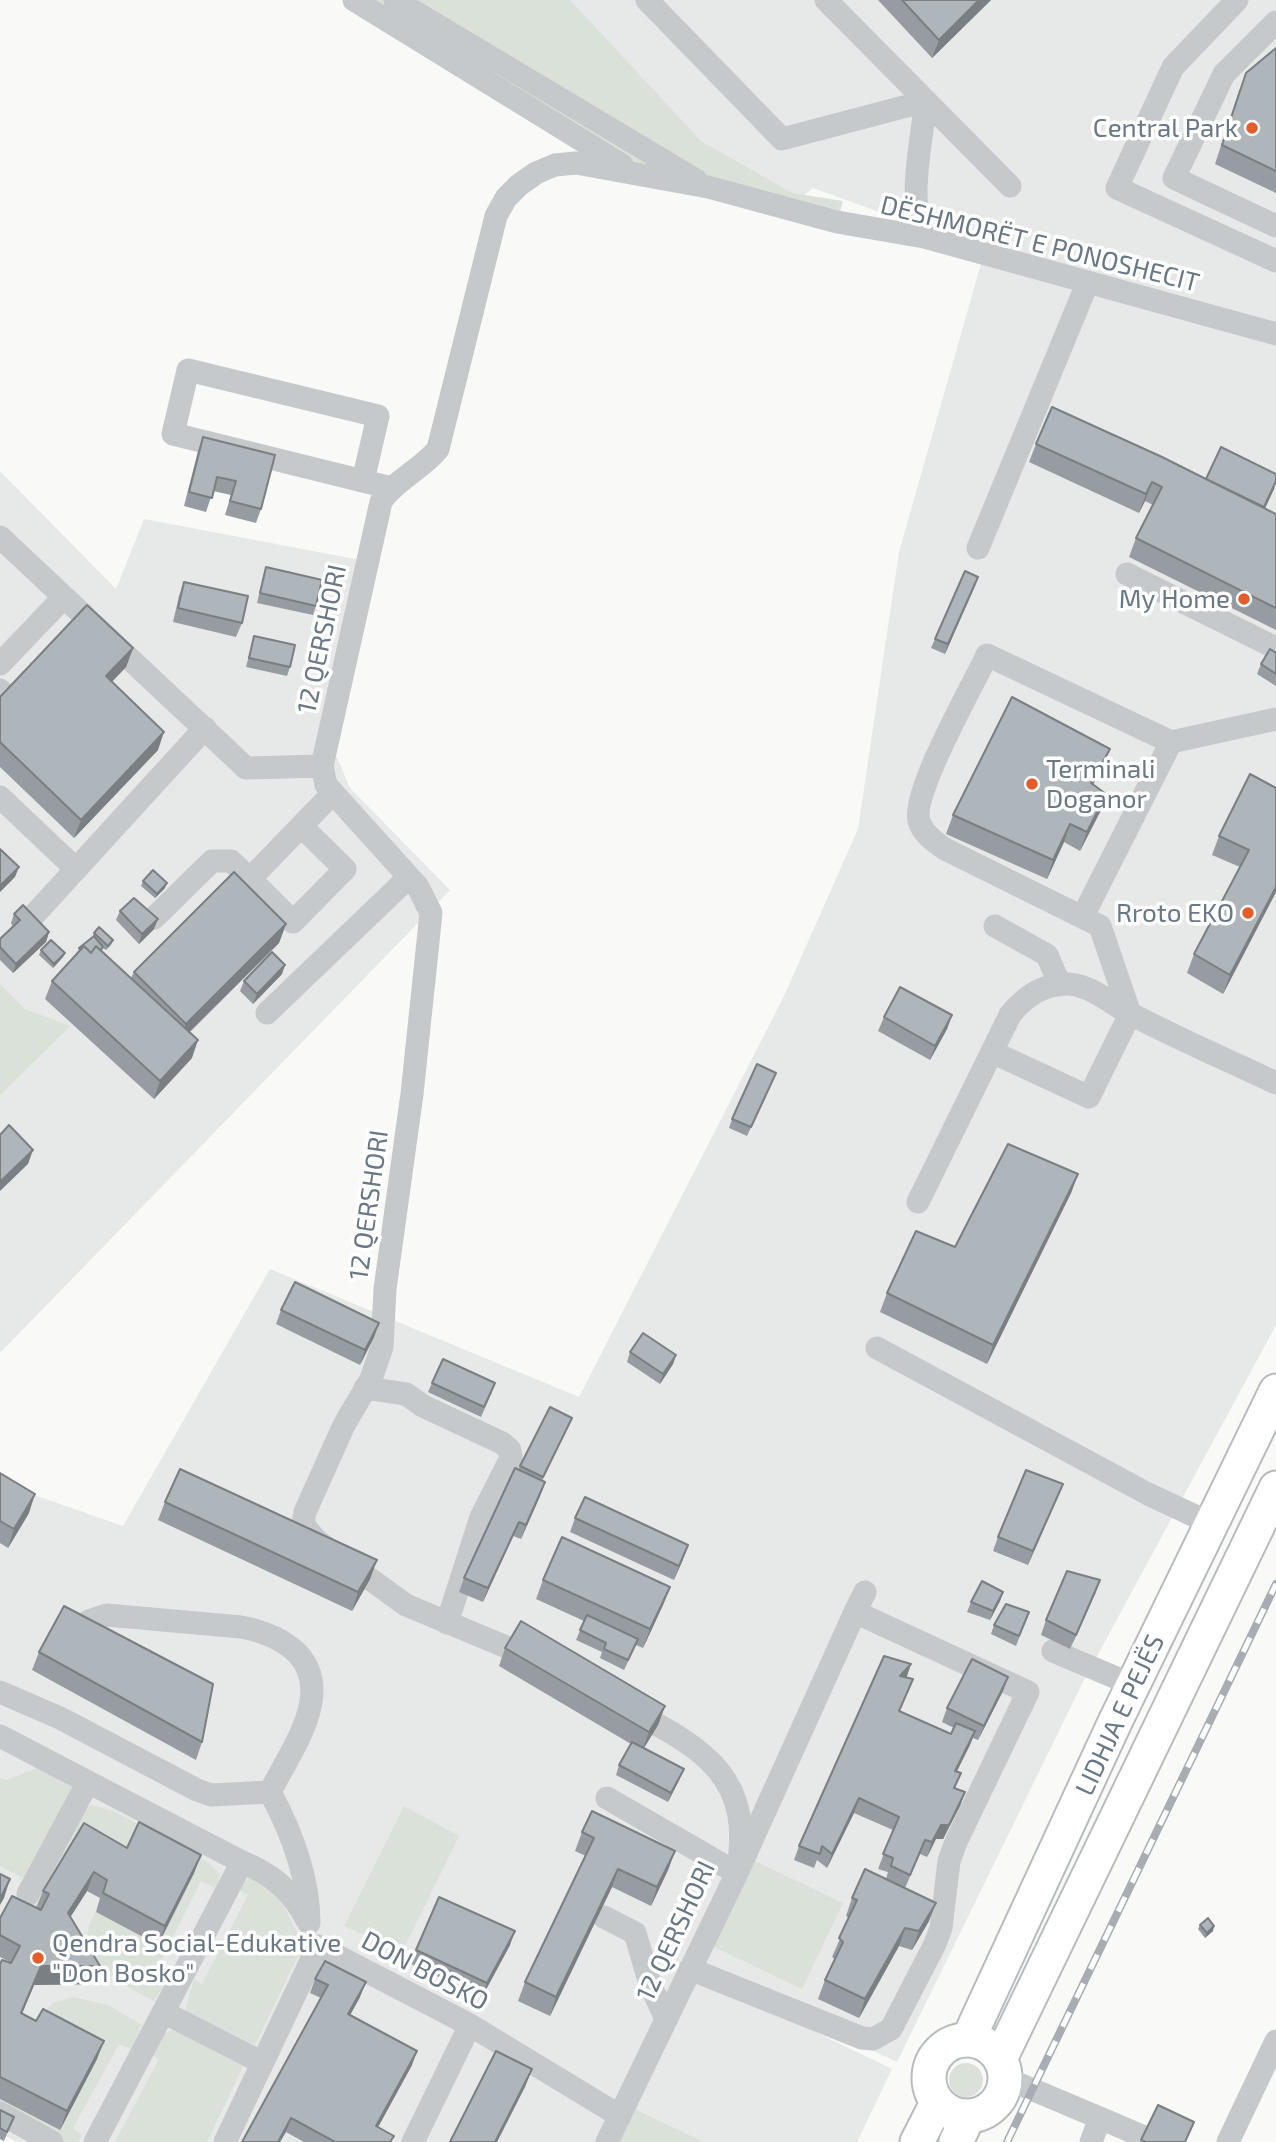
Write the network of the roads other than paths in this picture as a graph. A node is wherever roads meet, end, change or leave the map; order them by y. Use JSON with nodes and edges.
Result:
{"nodes":[{"id":1,"x":354,"y":0,"type":"edge"},
{"id":2,"x":396,"y":0,"type":"edge"},
{"id":3,"x":647,"y":0,"type":"edge"},
{"id":4,"x":826,"y":0,"type":"edge"},
{"id":5,"x":1237,"y":0,"type":"edge"},
{"id":6,"x":1276,"y":22,"type":"edge"},
{"id":7,"x":926,"y":102,"type":"junction"},
{"id":8,"x":633,"y":174,"type":"junction"},
{"id":9,"x":1010,"y":186,"type":"dead end"},
{"id":10,"x":708,"y":187,"type":"junction"},
{"id":11,"x":1276,"y":226,"type":"edge"},
{"id":12,"x":924,"y":237,"type":"junction"},
{"id":13,"x":1276,"y":261,"type":"edge"},
{"id":14,"x":1087,"y":284,"type":"junction"},
{"id":15,"x":1276,"y":334,"type":"edge"},
{"id":16,"x":363,"y":481,"type":"junction"},
{"id":17,"x":392,"y":488,"type":"junction"},
{"id":18,"x":0,"y":537,"type":"edge"},
{"id":19,"x":978,"y":548,"type":"dead end"},
{"id":20,"x":1127,"y":574,"type":"dead end"},
{"id":21,"x":64,"y":597,"type":"junction"},
{"id":22,"x":1276,"y":648,"type":"edge"},
{"id":23,"x":0,"y":664,"type":"edge"},
{"id":24,"x":0,"y":690,"type":"edge"},
{"id":25,"x":0,"y":696,"type":"edge"},
{"id":26,"x":1276,"y":719,"type":"edge"},
{"id":27,"x":205,"y":729,"type":"junction"},
{"id":28,"x":1171,"y":742,"type":"junction"},
{"id":29,"x":322,"y":766,"type":"junction"},
{"id":30,"x":333,"y":793,"type":"junction"},
{"id":31,"x":0,"y":797,"type":"edge"},
{"id":32,"x":301,"y":826,"type":"junction"},
{"id":33,"x":76,"y":869,"type":"junction"},
{"id":34,"x":408,"y":878,"type":"junction"},
{"id":35,"x":250,"y":879,"type":"junction"},
{"id":36,"x":1092,"y":913,"type":"junction"},
{"id":37,"x":35,"y":914,"type":"edge"},
{"id":38,"x":154,"y":918,"type":"edge"},
{"id":39,"x":995,"y":926,"type":"dead end"},
{"id":40,"x":1060,"y":985,"type":"junction"},
{"id":41,"x":267,"y":1013,"type":"dead end"},
{"id":42,"x":1130,"y":1014,"type":"junction"},
{"id":43,"x":992,"y":1052,"type":"junction"},
{"id":44,"x":1276,"y":1083,"type":"edge"},
{"id":45,"x":918,"y":1202,"type":"dead end"},
{"id":46,"x":877,"y":1348,"type":"dead end"},
{"id":47,"x":365,"y":1388,"type":"junction"},
{"id":48,"x":1276,"y":1391,"type":"edge"},
{"id":49,"x":1276,"y":1488,"type":"edge"},
{"id":50,"x":1212,"y":1524,"type":"junction"},
{"id":51,"x":89,"y":1621,"type":"edge"},
{"id":52,"x":447,"y":1623,"type":"junction"},
{"id":53,"x":1053,"y":1651,"type":"dead end"},
{"id":54,"x":553,"y":1669,"type":"edge"},
{"id":55,"x":1133,"y":1685,"type":"junction"},
{"id":56,"x":0,"y":1692,"type":"edge"},
{"id":57,"x":611,"y":1700,"type":"edge"},
{"id":58,"x":0,"y":1735,"type":"edge"},
{"id":59,"x":88,"y":1782,"type":"junction"},
{"id":60,"x":270,"y":1792,"type":"junction"},
{"id":61,"x":607,"y":1798,"type":"dead end"},
{"id":62,"x":242,"y":1862,"type":"junction"},
{"id":63,"x":737,"y":1873,"type":"junction"},
{"id":64,"x":28,"y":1894,"type":"dead end"},
{"id":65,"x":604,"y":1917,"type":"edge"},
{"id":66,"x":309,"y":1923,"type":"junction"},
{"id":67,"x":317,"y":1946,"type":"junction"},
{"id":68,"x":690,"y":1969,"type":"junction"},
{"id":69,"x":163,"y":2012,"type":"junction"},
{"id":70,"x":666,"y":2019,"type":"junction"},
{"id":71,"x":470,"y":2025,"type":"junction"},
{"id":72,"x":968,"y":2040,"type":"junction"},
{"id":73,"x":1276,"y":2041,"type":"edge"},
{"id":74,"x":261,"y":2062,"type":"junction"},
{"id":75,"x":1002,"y":2069,"type":"junction"},
{"id":76,"x":937,"y":2102,"type":"junction"},
{"id":77,"x":0,"y":2113,"type":"edge"},
{"id":78,"x":620,"y":2116,"type":"junction"},
{"id":79,"x":1100,"y":2118,"type":"junction"},
{"id":80,"x":962,"y":2129,"type":"edge"},
{"id":81,"x":52,"y":2142,"type":"edge"},
{"id":82,"x":95,"y":2142,"type":"edge"},
{"id":83,"x":225,"y":2142,"type":"edge"},
{"id":84,"x":413,"y":2142,"type":"edge"},
{"id":85,"x":607,"y":2142,"type":"edge"},
{"id":86,"x":918,"y":2142,"type":"edge"},
{"id":87,"x":1091,"y":2142,"type":"edge"},
{"id":88,"x":1156,"y":2142,"type":"edge"},
{"id":89,"x":1228,"y":2142,"type":"edge"}],
"edges":[{"from":1,"to":8,"type":"street","name":"DËSHMORËT E PONOSHECIT"},
{"from":2,"to":10,"type":"street","name":"DËSHMORËT E PONOSHECIT"},
{"from":3,"to":7,"type":"street"},
{"from":4,"to":7,"type":"street"},
{"from":5,"to":13,"type":"street"},
{"from":6,"to":11,"type":"street"},
{"from":7,"to":9,"type":"street"},
{"from":7,"to":12,"type":"street"},
{"from":8,"to":10,"type":"street","name":"DËSHMORËT E PONOSHECIT"},
{"from":8,"to":17,"type":"street","name":"12 QERSHORI"},
{"from":10,"to":12,"type":"street","name":"DËSHMORËT E PONOSHECIT"},
{"from":12,"to":14,"type":"street","name":"DËSHMORËT E PONOSHECIT"},
{"from":14,"to":15,"type":"street","name":"DËSHMORËT E PONOSHECIT"},
{"from":14,"to":19,"type":"street"},
{"from":16,"to":16,"type":"street"},
{"from":16,"to":17,"type":"street"},
{"from":17,"to":29,"type":"street","name":"12 QERSHORI"},
{"from":18,"to":21,"type":"street"},
{"from":20,"to":22,"type":"street"},
{"from":21,"to":23,"type":"street"},
{"from":21,"to":27,"type":"street"},
{"from":24,"to":25,"type":"street"},
{"from":26,"to":28,"type":"street"},
{"from":27,"to":29,"type":"street"},
{"from":27,"to":33,"type":"street"},
{"from":28,"to":36,"type":"street"},
{"from":28,"to":36,"type":"street"},
{"from":29,"to":30,"type":"street","name":"12 QERSHORI"},
{"from":30,"to":32,"type":"street"},
{"from":30,"to":34,"type":"street","name":"12 QERSHORI"},
{"from":31,"to":33,"type":"street"},
{"from":32,"to":35,"type":"street"},
{"from":32,"to":35,"type":"street"},
{"from":33,"to":37,"type":"street"},
{"from":34,"to":41,"type":"street"},
{"from":34,"to":47,"type":"street","name":"12 QERSHORI"},
{"from":35,"to":38,"type":"street"},
{"from":36,"to":42,"type":"street"},
{"from":39,"to":40,"type":"street"},
{"from":40,"to":42,"type":"street"},
{"from":40,"to":43,"type":"street"},
{"from":42,"to":43,"type":"street"},
{"from":42,"to":44,"type":"street"},
{"from":43,"to":45,"type":"street"},
{"from":46,"to":50,"type":"street"},
{"from":47,"to":52,"type":"street","name":"12 QERSHORI"},
{"from":47,"to":52,"type":"street"},
{"from":48,"to":50,"type":"highway","name":"LIDHJA E PEJËS"},
{"from":49,"to":75,"type":"highway","name":"LIDHJA E PEJËS"},
{"from":50,"to":55,"type":"highway","name":"LIDHJA E PEJËS"},
{"from":51,"to":60,"type":"street"},
{"from":52,"to":54,"type":"street","name":"12 QERSHORI"},
{"from":53,"to":55,"type":"street"},
{"from":55,"to":72,"type":"highway","name":"LIDHJA E PEJËS"},
{"from":56,"to":60,"type":"street"},
{"from":57,"to":63,"type":"street","name":"12 QERSHORI"},
{"from":58,"to":59,"type":"street"},
{"from":59,"to":62,"type":"street"},
{"from":59,"to":64,"type":"street"},
{"from":60,"to":66,"type":"street"},
{"from":61,"to":63,"type":"street"},
{"from":62,"to":66,"type":"street"},
{"from":62,"to":69,"type":"street"},
{"from":63,"to":68,"type":"street","name":"12 QERSHORI"},
{"from":63,"to":68,"type":"street"},
{"from":65,"to":70,"type":"street"},
{"from":66,"to":67,"type":"street"},
{"from":67,"to":71,"type":"street","name":"DON BOSKO"},
{"from":67,"to":74,"type":"street","name":"DON BOSKO"},
{"from":68,"to":70,"type":"street","name":"12 QERSHORI"},
{"from":69,"to":74,"type":"street"},
{"from":69,"to":82,"type":"street"},
{"from":70,"to":78,"type":"street","name":"12 QERSHORI"},
{"from":71,"to":78,"type":"street","name":"DON BOSKO"},
{"from":71,"to":84,"type":"street"},
{"from":72,"to":75,"type":"highway"},
{"from":72,"to":76,"type":"highway"},
{"from":73,"to":89,"type":"street"},
{"from":74,"to":83,"type":"street","name":"DON BOSKO"},
{"from":75,"to":79,"type":"street"},
{"from":75,"to":80,"type":"highway"},
{"from":76,"to":80,"type":"highway"},
{"from":76,"to":86,"type":"highway"},
{"from":77,"to":81,"type":"street"},
{"from":78,"to":85,"type":"street","name":"12 QERSHORI"},
{"from":79,"to":87,"type":"street"},
{"from":79,"to":88,"type":"street"}]}
